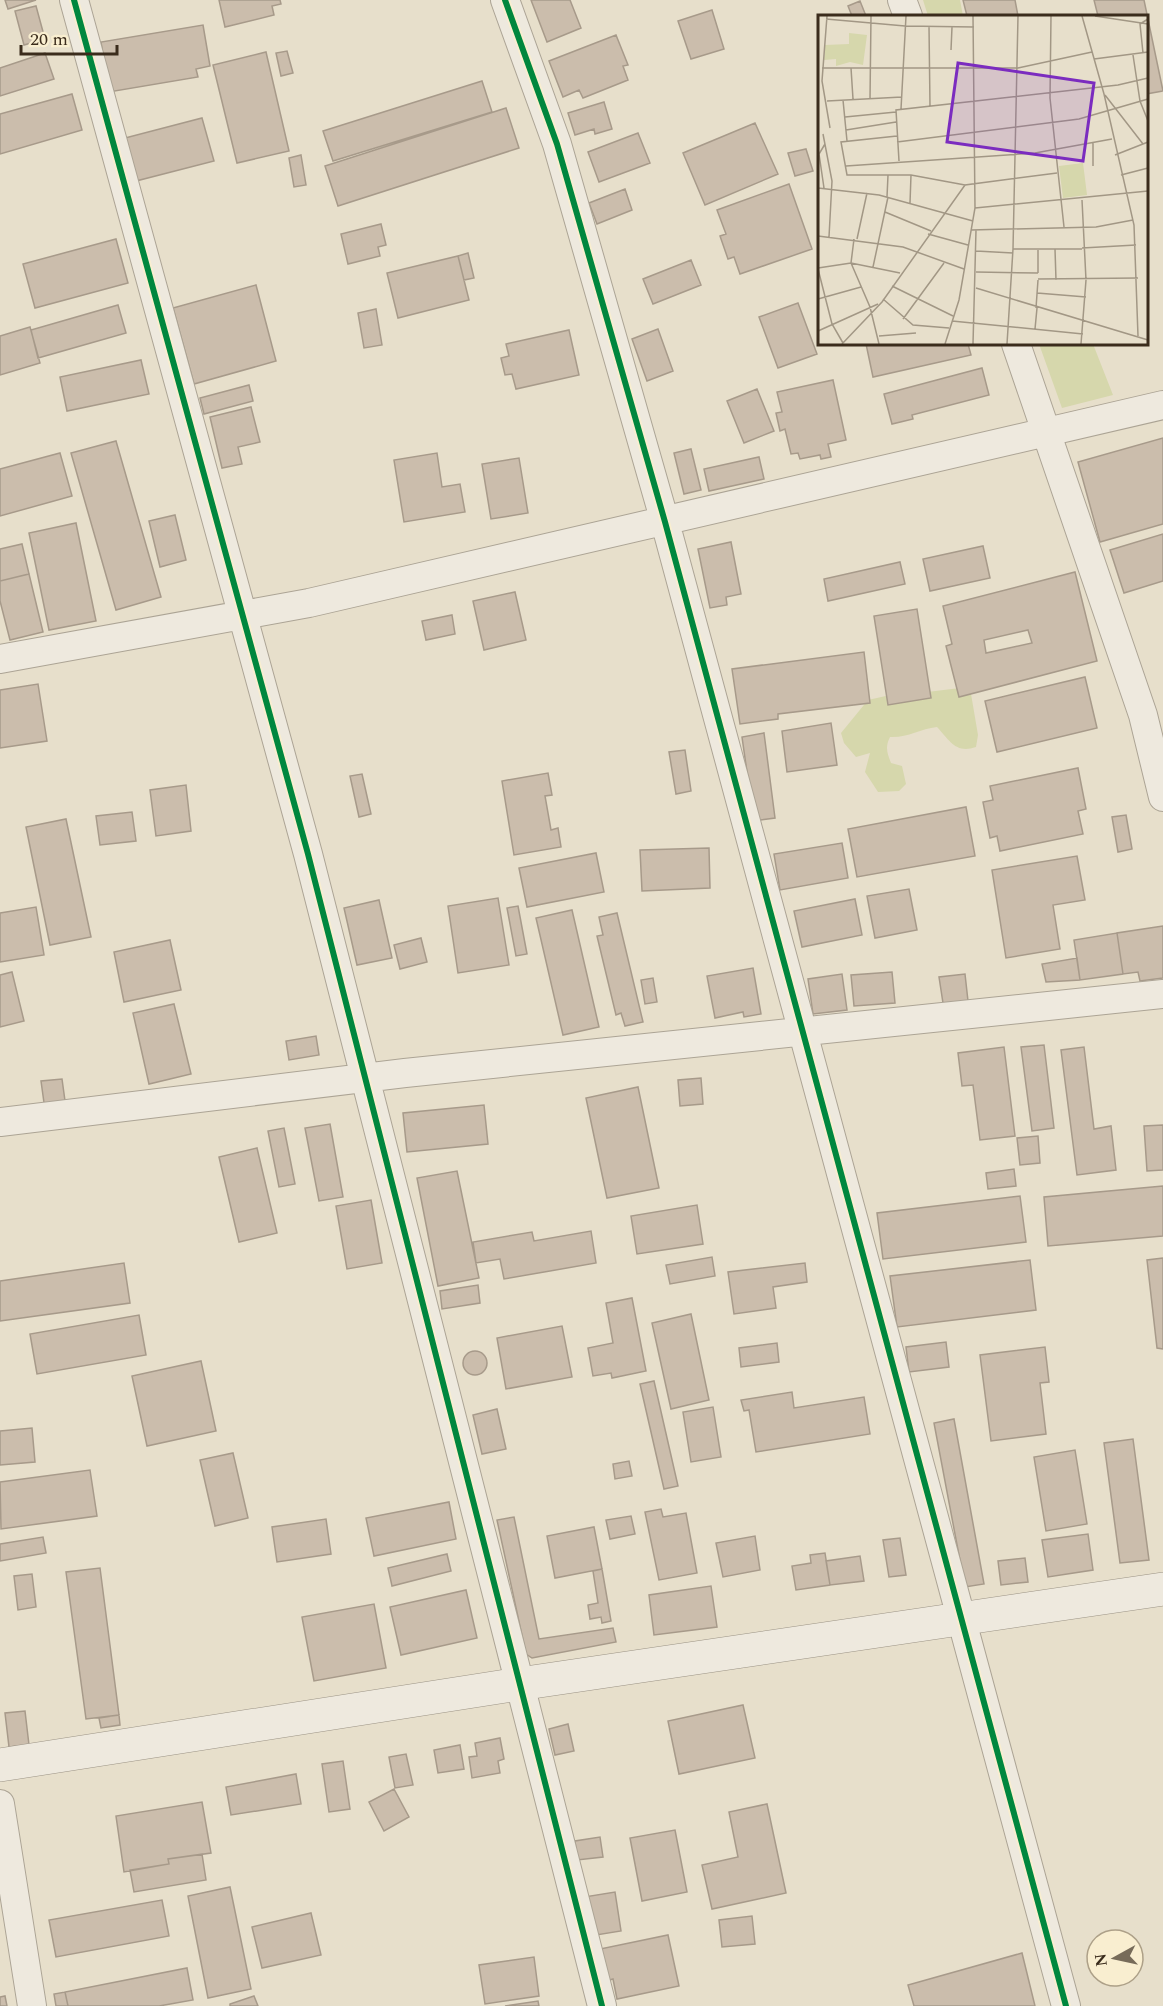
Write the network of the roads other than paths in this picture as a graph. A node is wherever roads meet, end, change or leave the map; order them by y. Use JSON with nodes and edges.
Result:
{"nodes":[{"id":1,"x":74,"y":0,"type":"edge"},
{"id":2,"x":505,"y":0,"type":"edge"},
{"id":3,"x":902,"y":0,"type":"edge"},
{"id":4,"x":908,"y":15,"type":"edge"},
{"id":5,"x":1016,"y":345,"type":"edge"},
{"id":6,"x":1163,"y":405,"type":"edge"},
{"id":7,"x":1046,"y":434,"type":"junction"},
{"id":8,"x":665,"y":522,"type":"junction"},
{"id":9,"x":242,"y":613,"type":"junction"},
{"id":10,"x":0,"y":659,"type":"edge"},
{"id":11,"x":1163,"y":797,"type":"edge"},
{"id":12,"x":1163,"y":994,"type":"edge"},
{"id":13,"x":804,"y":1031,"type":"junction"},
{"id":14,"x":365,"y":1078,"type":"junction"},
{"id":15,"x":0,"y":1122,"type":"edge"},
{"id":16,"x":1163,"y":1589,"type":"edge"},
{"id":17,"x":963,"y":1617,"type":"junction"},
{"id":18,"x":519,"y":1684,"type":"junction"},
{"id":19,"x":0,"y":1765,"type":"edge"},
{"id":20,"x":0,"y":1804,"type":"edge"},
{"id":21,"x":32,"y":2006,"type":"edge"},
{"id":22,"x":603,"y":2006,"type":"edge"},
{"id":23,"x":1066,"y":2006,"type":"edge"}],
"edges":[{"from":1,"to":9,"type":"street"},
{"from":2,"to":8,"type":"street"},
{"from":3,"to":4,"type":"street"},
{"from":5,"to":7,"type":"street"},
{"from":6,"to":7,"type":"street"},
{"from":7,"to":8,"type":"street"},
{"from":7,"to":11,"type":"street"},
{"from":8,"to":9,"type":"street"},
{"from":8,"to":13,"type":"street"},
{"from":9,"to":10,"type":"street"},
{"from":9,"to":14,"type":"street"},
{"from":12,"to":13,"type":"street"},
{"from":13,"to":14,"type":"street"},
{"from":13,"to":17,"type":"street"},
{"from":14,"to":15,"type":"street"},
{"from":14,"to":18,"type":"street"},
{"from":16,"to":17,"type":"street"},
{"from":17,"to":18,"type":"street"},
{"from":17,"to":23,"type":"street"},
{"from":18,"to":19,"type":"street"},
{"from":18,"to":22,"type":"street"},
{"from":20,"to":21,"type":"street"}]}
